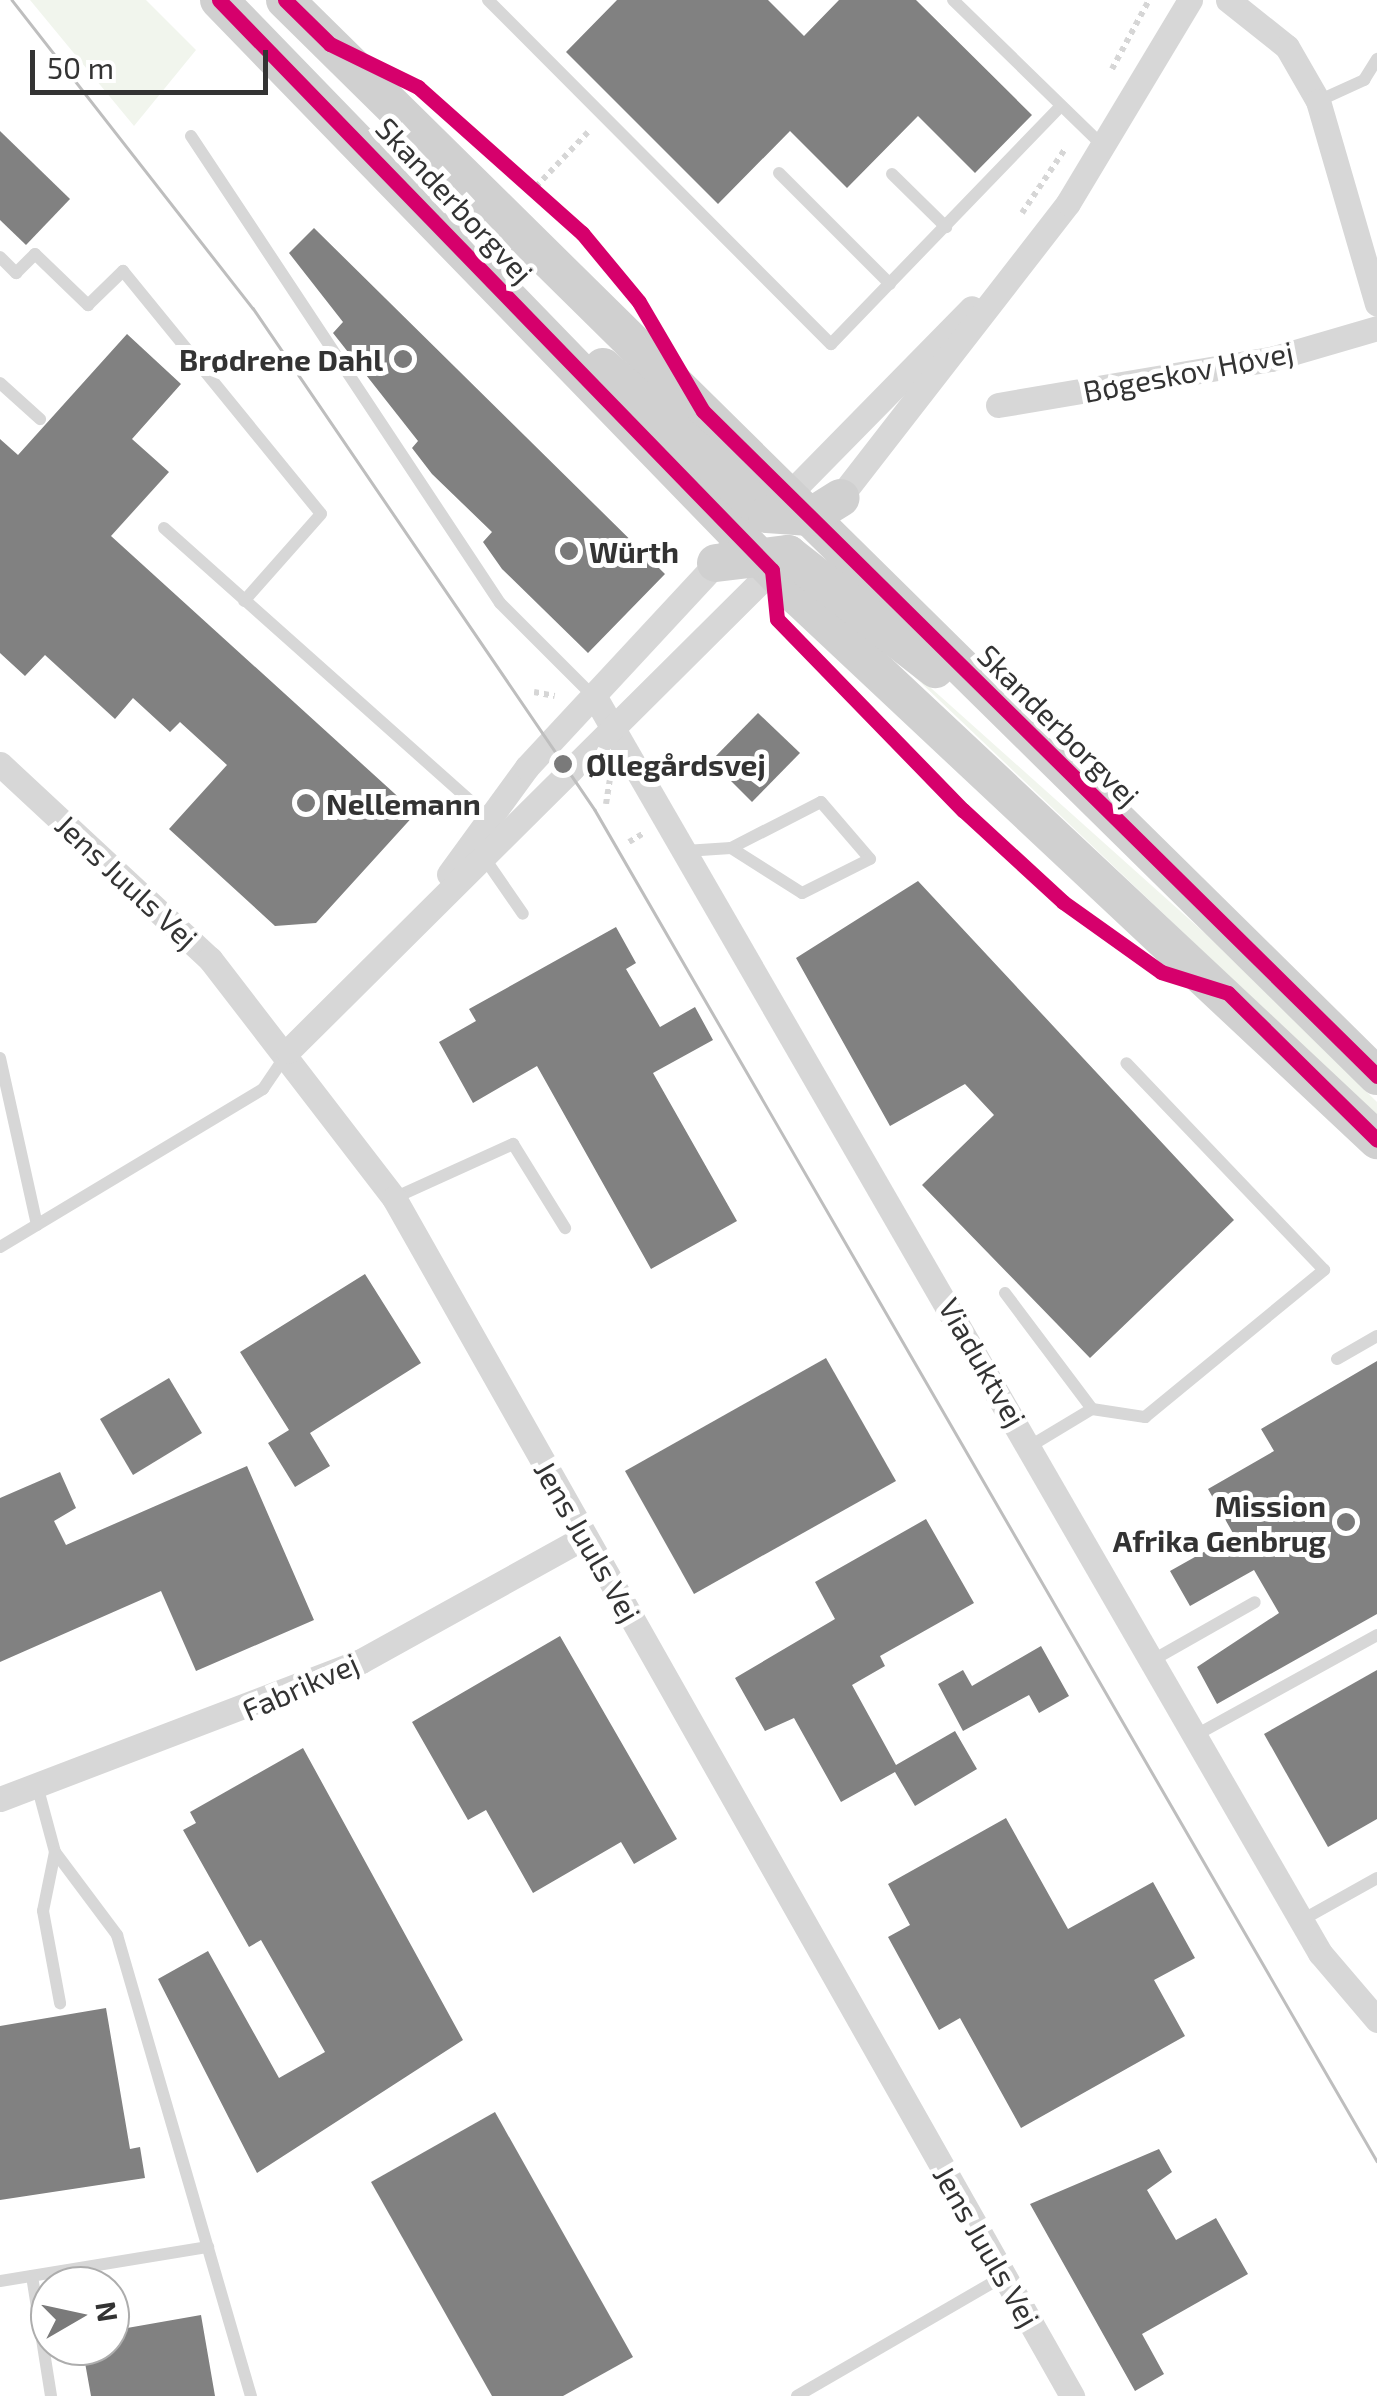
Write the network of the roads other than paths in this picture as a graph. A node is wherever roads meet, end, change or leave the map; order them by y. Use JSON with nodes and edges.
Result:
{"nodes":[{"id":1,"x":218,"y":0,"type":"edge"},
{"id":2,"x":285,"y":0,"type":"edge"},
{"id":3,"x":488,"y":0,"type":"edge"},
{"id":4,"x":953,"y":0,"type":"edge"},
{"id":5,"x":1190,"y":0,"type":"edge"},
{"id":6,"x":1228,"y":0,"type":"edge"},
{"id":7,"x":1377,"y":59,"type":"edge"},
{"id":8,"x":1318,"y":101,"type":"junction"},
{"id":9,"x":1060,"y":107,"type":"junction"},
{"id":10,"x":190,"y":136,"type":"dead end"},
{"id":11,"x":1104,"y":148,"type":"junction"},
{"id":12,"x":779,"y":173,"type":"dead end"},
{"id":13,"x":892,"y":174,"type":"dead end"},
{"id":14,"x":946,"y":227,"type":"junction"},
{"id":15,"x":450,"y":234,"type":"junction"},
{"id":16,"x":0,"y":257,"type":"edge"},
{"id":17,"x":890,"y":284,"type":"junction"},
{"id":18,"x":1004,"y":284,"type":"junction"},
{"id":19,"x":1377,"y":304,"type":"edge"},
{"id":20,"x":1377,"y":328,"type":"edge"},
{"id":21,"x":0,"y":382,"type":"edge"},
{"id":22,"x":998,"y":405,"type":"dead end"},
{"id":23,"x":40,"y":419,"type":"dead end"},
{"id":24,"x":814,"y":509,"type":"junction"},
{"id":25,"x":164,"y":528,"type":"dead end"},
{"id":26,"x":745,"y":556,"type":"junction"},
{"id":27,"x":244,"y":601,"type":"junction"},
{"id":28,"x":596,"y":698,"type":"junction"},
{"id":29,"x":615,"y":731,"type":"junction"},
{"id":30,"x":0,"y":764,"type":"edge"},
{"id":31,"x":1064,"y":768,"type":"junction"},
{"id":32,"x":499,"y":827,"type":"junction"},
{"id":33,"x":731,"y":848,"type":"junction"},
{"id":34,"x":479,"y":849,"type":"junction"},
{"id":35,"x":685,"y":851,"type":"junction"},
{"id":36,"x":523,"y":914,"type":"dead end"},
{"id":37,"x":288,"y":1051,"type":"junction"},
{"id":38,"x":0,"y":1058,"type":"edge"},
{"id":39,"x":1126,"y":1063,"type":"dead end"},
{"id":40,"x":1377,"y":1076,"type":"edge"},
{"id":41,"x":1377,"y":1140,"type":"edge"},
{"id":42,"x":394,"y":1198,"type":"junction"},
{"id":43,"x":37,"y":1224,"type":"junction"},
{"id":44,"x":565,"y":1228,"type":"dead end"},
{"id":45,"x":0,"y":1247,"type":"edge"},
{"id":46,"x":1005,"y":1293,"type":"dead end"},
{"id":47,"x":1377,"y":1336,"type":"edge"},
{"id":48,"x":1337,"y":1359,"type":"dead end"},
{"id":49,"x":1092,"y":1408,"type":"junction"},
{"id":50,"x":1032,"y":1445,"type":"junction"},
{"id":51,"x":585,"y":1537,"type":"junction"},
{"id":52,"x":1255,"y":1602,"type":"dead end"},
{"id":53,"x":1377,"y":1636,"type":"edge"},
{"id":54,"x":1154,"y":1660,"type":"junction"},
{"id":55,"x":1196,"y":1735,"type":"junction"},
{"id":56,"x":38,"y":1789,"type":"junction"},
{"id":57,"x":0,"y":1800,"type":"edge"},
{"id":58,"x":55,"y":1852,"type":"junction"},
{"id":59,"x":1377,"y":1878,"type":"edge"},
{"id":60,"x":1302,"y":1920,"type":"junction"},
{"id":61,"x":60,"y":2002,"type":"dead end"},
{"id":62,"x":1377,"y":2020,"type":"edge"},
{"id":63,"x":208,"y":2247,"type":"junction"},
{"id":64,"x":93,"y":2266,"type":"edge"},
{"id":65,"x":30,"y":2276,"type":"edge"},
{"id":66,"x":1004,"y":2276,"type":"junction"},
{"id":67,"x":0,"y":2281,"type":"edge"},
{"id":68,"x":46,"y":2366,"type":"edge"},
{"id":69,"x":51,"y":2396,"type":"edge"},
{"id":70,"x":251,"y":2396,"type":"edge"},
{"id":71,"x":798,"y":2396,"type":"edge"},
{"id":72,"x":1072,"y":2396,"type":"edge"}],
"edges":[{"from":1,"to":15,"type":"main road","name":"Skanderborgvej"},
{"from":2,"to":24,"type":"main road","name":"Skanderborgvej"},
{"from":3,"to":17,"type":"lane"},
{"from":4,"to":9,"type":"lane"},
{"from":5,"to":11,"type":"street"},
{"from":6,"to":8,"type":"street"},
{"from":7,"to":8,"type":"lane"},
{"from":8,"to":19,"type":"street"},
{"from":9,"to":11,"type":"lane"},
{"from":9,"to":14,"type":"lane"},
{"from":10,"to":28,"type":"lane"},
{"from":11,"to":18,"type":"street"},
{"from":12,"to":17,"type":"lane"},
{"from":13,"to":14,"type":"lane"},
{"from":14,"to":17,"type":"lane"},
{"from":15,"to":24,"type":"main road"},
{"from":15,"to":26,"type":"main road","name":"Skanderborgvej"},
{"from":16,"to":27,"type":"lane"},
{"from":18,"to":24,"type":"street"},
{"from":18,"to":24,"type":"street"},
{"from":20,"to":22,"type":"street","name":"Bøgeskov Høvej"},
{"from":21,"to":23,"type":"lane"},
{"from":24,"to":31,"type":"main road","name":"Skanderborgvej"},
{"from":25,"to":27,"type":"lane"},
{"from":26,"to":28,"type":"street"},
{"from":26,"to":29,"type":"street"},
{"from":26,"to":31,"type":"main road"},
{"from":26,"to":41,"type":"main road","name":"Skanderborgvej"},
{"from":27,"to":32,"type":"lane"},
{"from":28,"to":29,"type":"street","name":"Viaduktvej"},
{"from":28,"to":32,"type":"street"},
{"from":29,"to":32,"type":"street"},
{"from":29,"to":35,"type":"street","name":"Viaduktvej"},
{"from":30,"to":37,"type":"street","name":"Jens Juuls Vej"},
{"from":31,"to":40,"type":"main road","name":"Skanderborgvej"},
{"from":32,"to":34,"type":"street"},
{"from":33,"to":33,"type":"lane"},
{"from":33,"to":35,"type":"lane"},
{"from":34,"to":36,"type":"lane"},
{"from":34,"to":37,"type":"street"},
{"from":35,"to":50,"type":"street","name":"Viaduktvej"},
{"from":37,"to":42,"type":"street","name":"Jens Juuls Vej"},
{"from":37,"to":43,"type":"lane"},
{"from":38,"to":43,"type":"lane"},
{"from":39,"to":49,"type":"lane"},
{"from":42,"to":44,"type":"lane"},
{"from":42,"to":51,"type":"street","name":"Jens Juuls Vej"},
{"from":43,"to":45,"type":"lane"},
{"from":46,"to":49,"type":"lane"},
{"from":47,"to":48,"type":"lane"},
{"from":49,"to":50,"type":"lane"},
{"from":50,"to":54,"type":"street","name":"Viaduktvej"},
{"from":51,"to":56,"type":"street","name":"Fabrikvej"},
{"from":51,"to":66,"type":"street","name":"Jens Juuls Vej"},
{"from":52,"to":54,"type":"lane"},
{"from":53,"to":55,"type":"lane"},
{"from":54,"to":55,"type":"street","name":"Viaduktvej"},
{"from":55,"to":60,"type":"street","name":"Viaduktvej"},
{"from":56,"to":57,"type":"street","name":"Fabrikvej"},
{"from":56,"to":58,"type":"lane"},
{"from":58,"to":61,"type":"lane"},
{"from":58,"to":63,"type":"lane"},
{"from":59,"to":60,"type":"lane"},
{"from":60,"to":62,"type":"street","name":"Viaduktvej"},
{"from":63,"to":64,"type":"lane"},
{"from":63,"to":70,"type":"lane"},
{"from":65,"to":67,"type":"lane"},
{"from":66,"to":71,"type":"lane"},
{"from":66,"to":72,"type":"street","name":"Jens Juuls Vej"},
{"from":68,"to":69,"type":"lane"}]}
